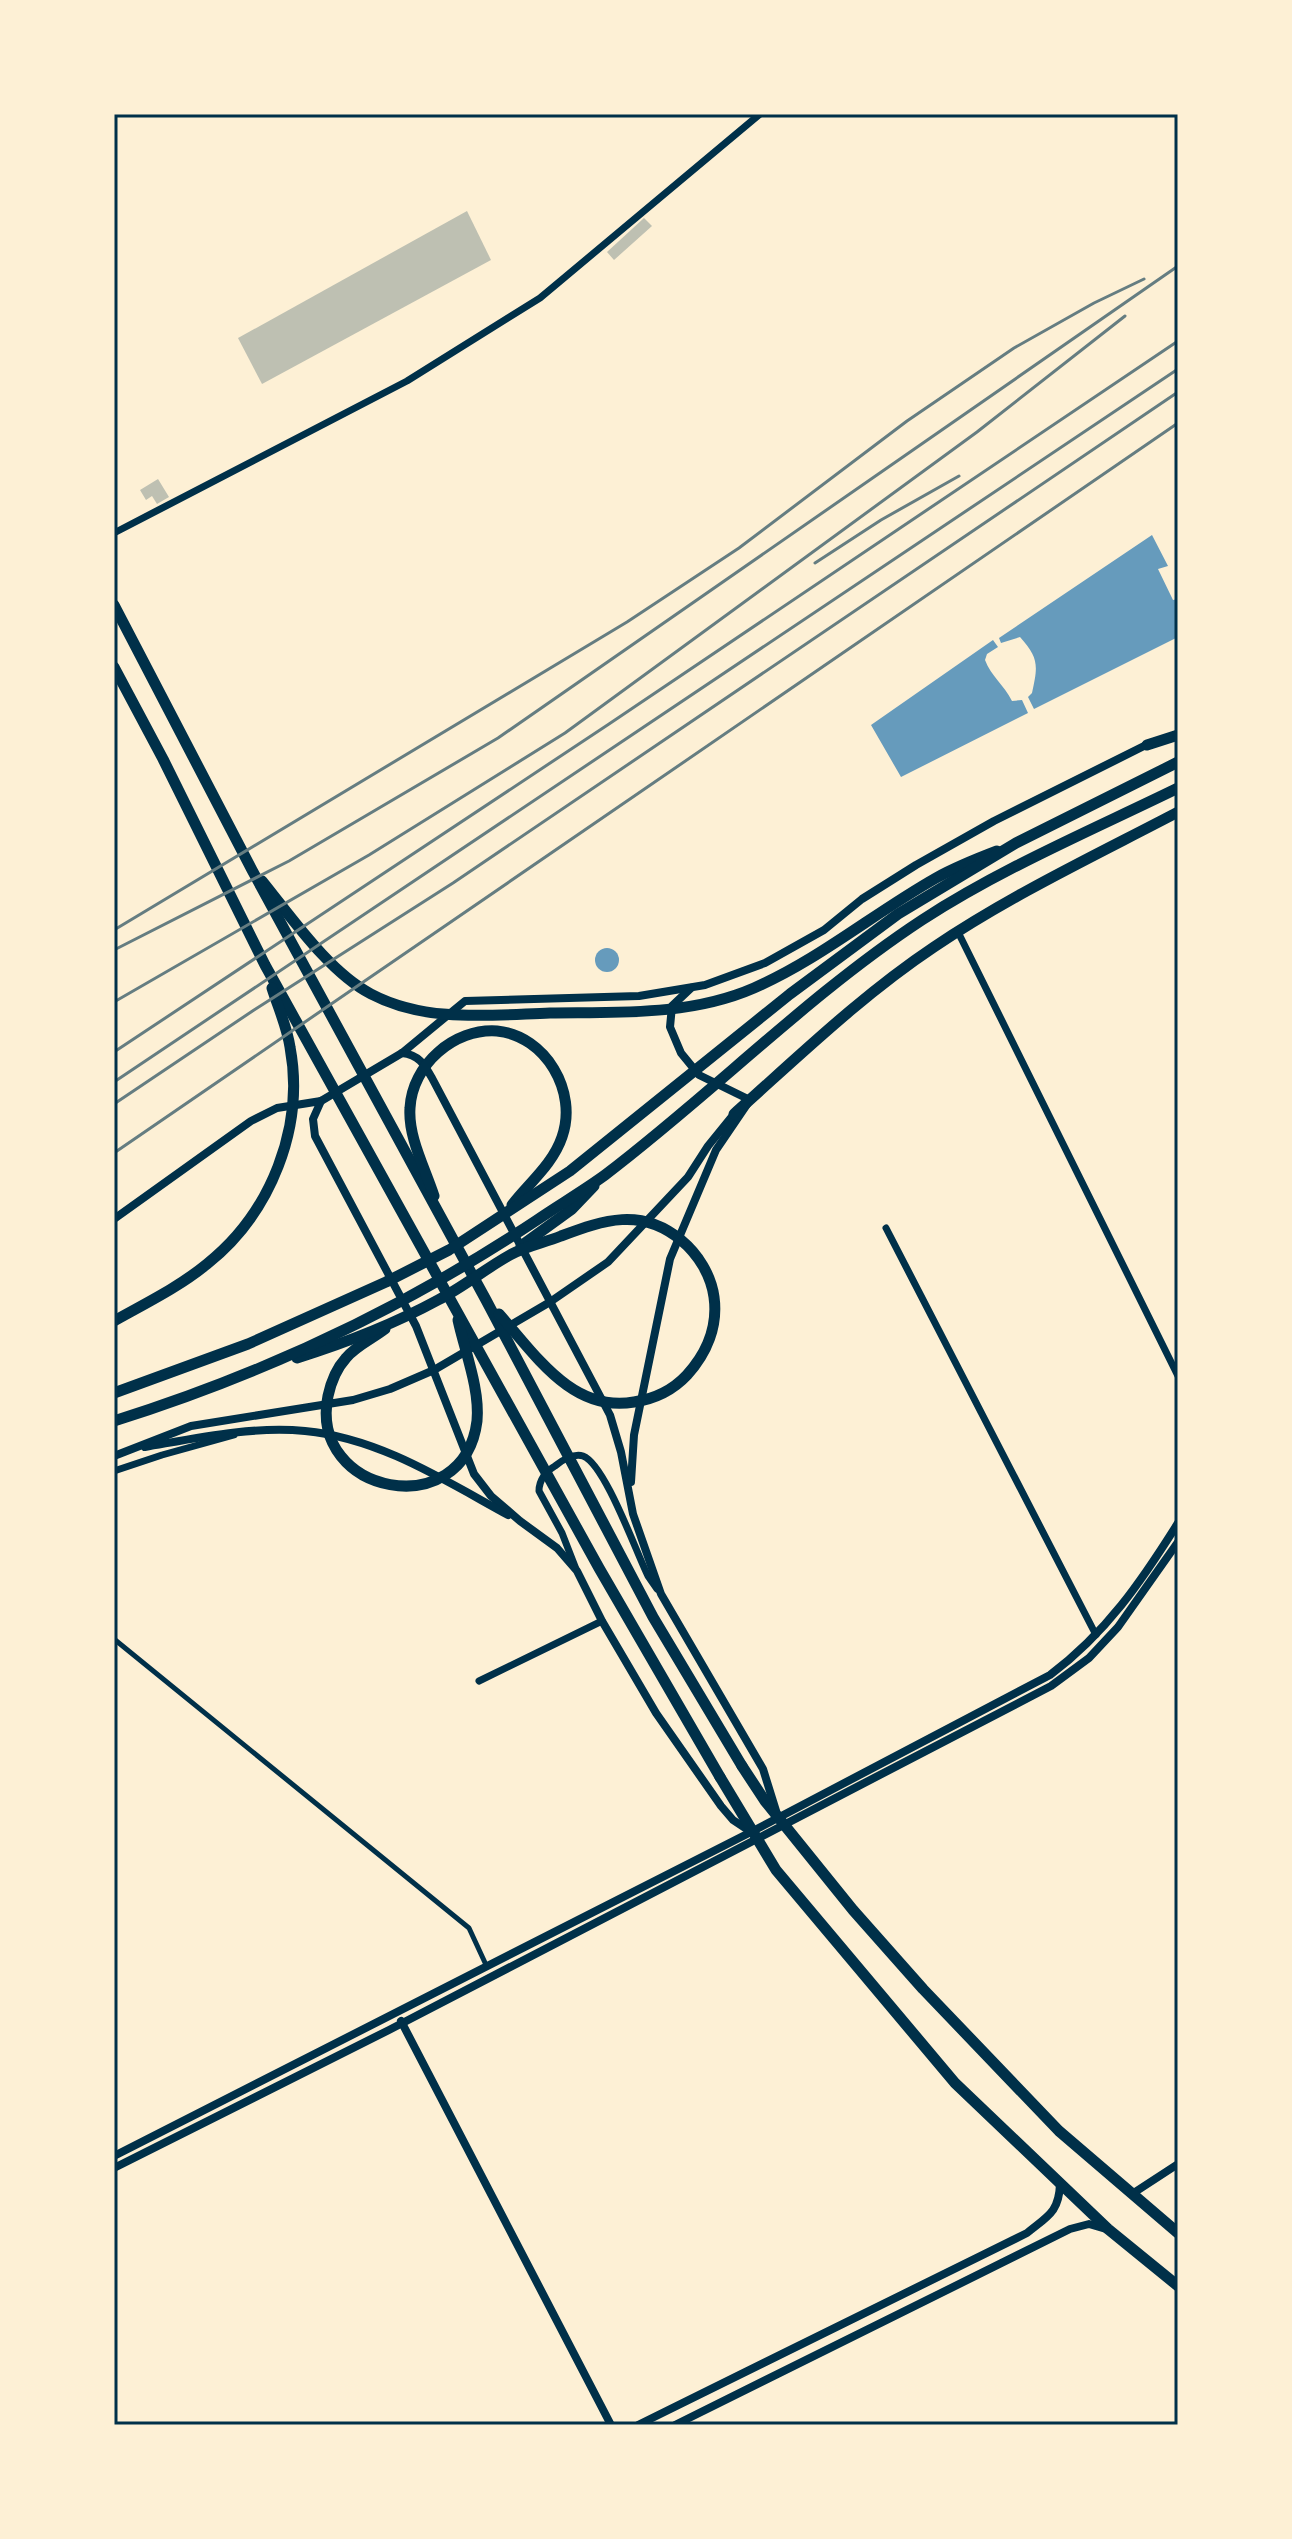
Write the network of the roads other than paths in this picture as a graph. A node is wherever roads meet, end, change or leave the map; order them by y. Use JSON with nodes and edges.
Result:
{"nodes":[{"id":1,"x":760,"y":114,"type":"edge"},
{"id":2,"x":114,"y":533,"type":"edge"},
{"id":3,"x":114,"y":605,"type":"edge"},
{"id":4,"x":114,"y":667,"type":"edge"},
{"id":5,"x":1178,"y":729,"type":"edge"},
{"id":6,"x":1178,"y":735,"type":"edge"},
{"id":7,"x":1147,"y":745,"type":"junction"},
{"id":8,"x":1178,"y":762,"type":"edge"},
{"id":9,"x":1178,"y":788,"type":"edge"},
{"id":10,"x":1178,"y":812,"type":"edge"},
{"id":11,"x":1016,"y":843,"type":"junction"},
{"id":12,"x":252,"y":870,"type":"junction"},
{"id":13,"x":958,"y":932,"type":"junction"},
{"id":14,"x":265,"y":965,"type":"junction"},
{"id":15,"x":692,"y":987,"type":"junction"},
{"id":16,"x":402,"y":1053,"type":"junction"},
{"id":17,"x":750,"y":1100,"type":"junction"},
{"id":18,"x":321,"y":1101,"type":"junction"},
{"id":19,"x":734,"y":1114,"type":"joint"},
{"id":20,"x":602,"y":1177,"type":"junction"},
{"id":21,"x":506,"y":1212,"type":"junction"},
{"id":22,"x":442,"y":1218,"type":"junction"},
{"id":23,"x":114,"y":1219,"type":"edge"},
{"id":24,"x":886,"y":1228,"type":"dead end"},
{"id":25,"x":510,"y":1255,"type":"junction"},
{"id":26,"x":486,"y":1300,"type":"junction"},
{"id":27,"x":550,"y":1302,"type":"junction"},
{"id":28,"x":455,"y":1307,"type":"junction"},
{"id":29,"x":402,"y":1318,"type":"junction"},
{"id":30,"x":114,"y":1321,"type":"edge"},
{"id":31,"x":258,"y":1368,"type":"junction"},
{"id":32,"x":434,"y":1370,"type":"junction"},
{"id":33,"x":1178,"y":1376,"type":"edge"},
{"id":34,"x":114,"y":1393,"type":"edge"},
{"id":35,"x":116,"y":1421,"type":"edge"},
{"id":36,"x":246,"y":1432,"type":"junction"},
{"id":37,"x":128,"y":1450,"type":"junction"},
{"id":38,"x":114,"y":1456,"type":"edge"},
{"id":39,"x":114,"y":1471,"type":"edge"},
{"id":40,"x":631,"y":1498,"type":"junction"},
{"id":41,"x":520,"y":1521,"type":"junction"},
{"id":42,"x":1178,"y":1523,"type":"edge"},
{"id":43,"x":1178,"y":1542,"type":"edge"},
{"id":44,"x":577,"y":1571,"type":"junction"},
{"id":45,"x":661,"y":1594,"type":"junction"},
{"id":46,"x":602,"y":1621,"type":"junction"},
{"id":47,"x":1096,"y":1635,"type":"junction"},
{"id":48,"x":114,"y":1639,"type":"edge"},
{"id":49,"x":479,"y":1681,"type":"dead end"},
{"id":50,"x":782,"y":1822,"type":"junction"},
{"id":51,"x":753,"y":1836,"type":"junction"},
{"id":52,"x":487,"y":1967,"type":"junction"},
{"id":53,"x":397,"y":2013,"type":"junction"},
{"id":54,"x":402,"y":2023,"type":"junction"},
{"id":55,"x":114,"y":2156,"type":"edge"},
{"id":56,"x":1178,"y":2164,"type":"edge"},
{"id":57,"x":114,"y":2168,"type":"edge"},
{"id":58,"x":1060,"y":2184,"type":"junction"},
{"id":59,"x":1132,"y":2194,"type":"junction"},
{"id":60,"x":1108,"y":2229,"type":"junction"},
{"id":61,"x":1178,"y":2233,"type":"edge"},
{"id":62,"x":1178,"y":2286,"type":"edge"},
{"id":63,"x":611,"y":2425,"type":"edge"},
{"id":64,"x":638,"y":2425,"type":"edge"},
{"id":65,"x":675,"y":2425,"type":"edge"}],
"edges":[{"from":1,"to":2,"type":"street"},
{"from":3,"to":12,"type":"main road"},
{"from":4,"to":14,"type":"main road"},
{"from":5,"to":7,"type":"street"},
{"from":6,"to":7,"type":"main road"},
{"from":7,"to":15,"type":"street"},
{"from":8,"to":11,"type":"main road"},
{"from":9,"to":20,"type":"main road"},
{"from":10,"to":13,"type":"main road"},
{"from":11,"to":12,"type":"main road"},
{"from":11,"to":21,"type":"main road"},
{"from":12,"to":22,"type":"main road"},
{"from":13,"to":17,"type":"main road"},
{"from":13,"to":33,"type":"street"},
{"from":14,"to":28,"type":"main road"},
{"from":14,"to":30,"type":"main road"},
{"from":15,"to":16,"type":"street"},
{"from":15,"to":17,"type":"street"},
{"from":16,"to":18,"type":"street"},
{"from":16,"to":27,"type":"street"},
{"from":17,"to":19,"type":"main road"},
{"from":17,"to":40,"type":"street"},
{"from":18,"to":23,"type":"street"},
{"from":18,"to":32,"type":"street"},
{"from":19,"to":27,"type":"street"},
{"from":20,"to":25,"type":"main road"},
{"from":20,"to":31,"type":"main road"},
{"from":21,"to":22,"type":"main road"},
{"from":21,"to":34,"type":"main road"},
{"from":22,"to":26,"type":"main road"},
{"from":24,"to":47,"type":"street"},
{"from":25,"to":26,"type":"main road"},
{"from":25,"to":29,"type":"main road"},
{"from":26,"to":50,"type":"main road"},
{"from":27,"to":32,"type":"street"},
{"from":27,"to":40,"type":"street"},
{"from":28,"to":29,"type":"main road"},
{"from":28,"to":51,"type":"main road"},
{"from":29,"to":31,"type":"main road"},
{"from":31,"to":35,"type":"main road"},
{"from":32,"to":37,"type":"street"},
{"from":32,"to":41,"type":"street"},
{"from":36,"to":37,"type":"street"},
{"from":36,"to":39,"type":"street"},
{"from":36,"to":41,"type":"street"},
{"from":37,"to":38,"type":"street"},
{"from":40,"to":45,"type":"street"},
{"from":41,"to":44,"type":"street"},
{"from":42,"to":47,"type":"street"},
{"from":43,"to":50,"type":"street"},
{"from":44,"to":45,"type":"street"},
{"from":44,"to":46,"type":"street"},
{"from":45,"to":50,"type":"street"},
{"from":46,"to":49,"type":"street"},
{"from":46,"to":51,"type":"street"},
{"from":47,"to":50,"type":"street"},
{"from":48,"to":52,"type":"street"},
{"from":50,"to":51,"type":"street"},
{"from":50,"to":59,"type":"main road"},
{"from":51,"to":52,"type":"street"},
{"from":51,"to":54,"type":"street"},
{"from":51,"to":58,"type":"main road"},
{"from":52,"to":53,"type":"street"},
{"from":53,"to":54,"type":"street"},
{"from":53,"to":55,"type":"street"},
{"from":54,"to":57,"type":"street"},
{"from":54,"to":63,"type":"street"},
{"from":56,"to":59,"type":"street"},
{"from":58,"to":60,"type":"main road"},
{"from":58,"to":64,"type":"street"},
{"from":59,"to":61,"type":"main road"},
{"from":60,"to":62,"type":"main road"},
{"from":60,"to":65,"type":"street"}]}
